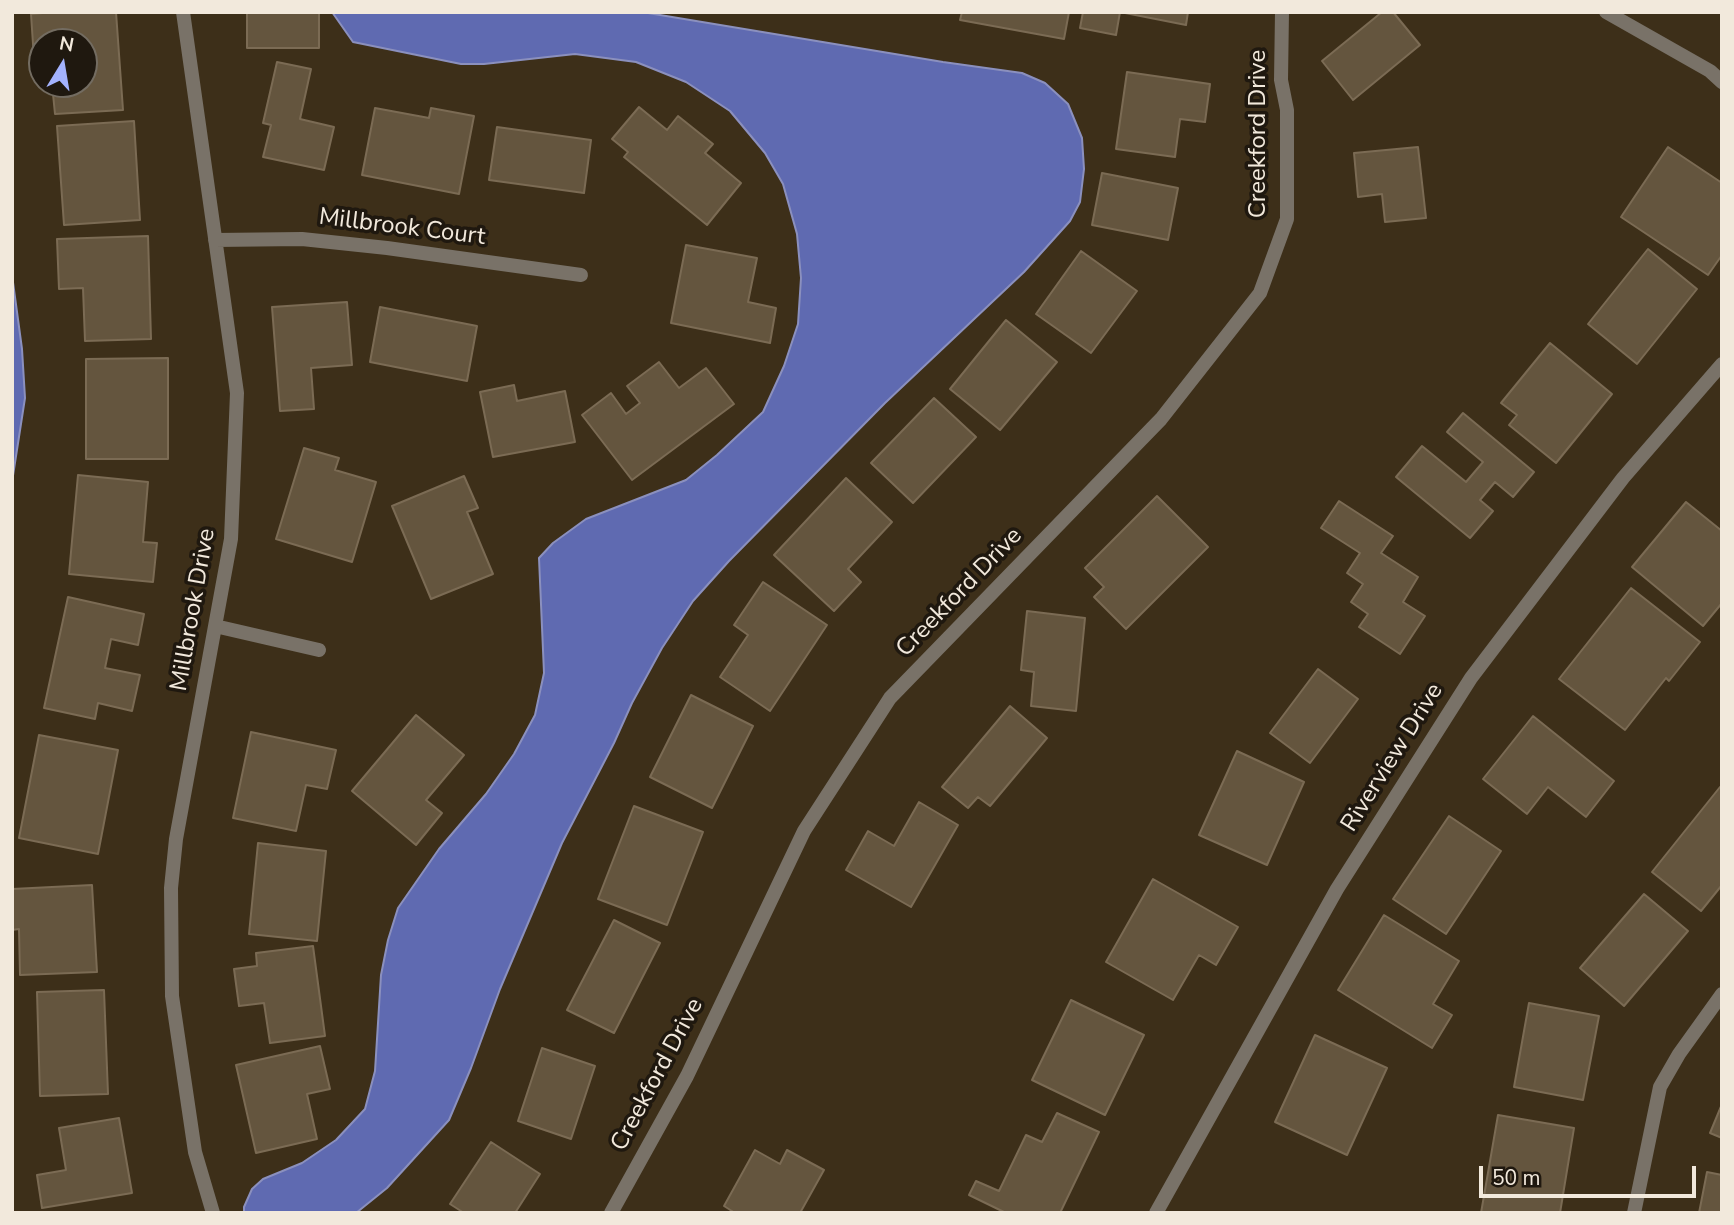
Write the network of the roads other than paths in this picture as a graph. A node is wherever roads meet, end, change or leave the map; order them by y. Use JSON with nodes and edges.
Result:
{"nodes":[{"id":1,"x":183,"y":12,"type":"edge"},
{"id":2,"x":1282,"y":12,"type":"edge"},
{"id":3,"x":1606,"y":12,"type":"edge"},
{"id":4,"x":1722,"y":82,"type":"edge"},
{"id":5,"x":215,"y":240,"type":"junction"},
{"id":6,"x":581,"y":275,"type":"dead end"},
{"id":7,"x":1722,"y":364,"type":"edge"},
{"id":8,"x":215,"y":626,"type":"junction"},
{"id":9,"x":319,"y":650,"type":"dead end"},
{"id":10,"x":1722,"y":994,"type":"edge"},
{"id":11,"x":213,"y":1213,"type":"edge"},
{"id":12,"x":611,"y":1213,"type":"edge"},
{"id":13,"x":1156,"y":1213,"type":"edge"},
{"id":14,"x":1634,"y":1213,"type":"edge"}],
"edges":[{"from":1,"to":5,"type":"street","name":"Millbrook Drive"},
{"from":2,"to":12,"type":"street","name":"Creekford Drive"},
{"from":3,"to":4,"type":"street"},
{"from":5,"to":6,"type":"street","name":"Millbrook Court"},
{"from":5,"to":8,"type":"street","name":"Millbrook Drive"},
{"from":7,"to":13,"type":"street","name":"Riverview Drive"},
{"from":8,"to":9,"type":"street"},
{"from":8,"to":11,"type":"street","name":"Millbrook Drive"},
{"from":10,"to":14,"type":"street"}]}
